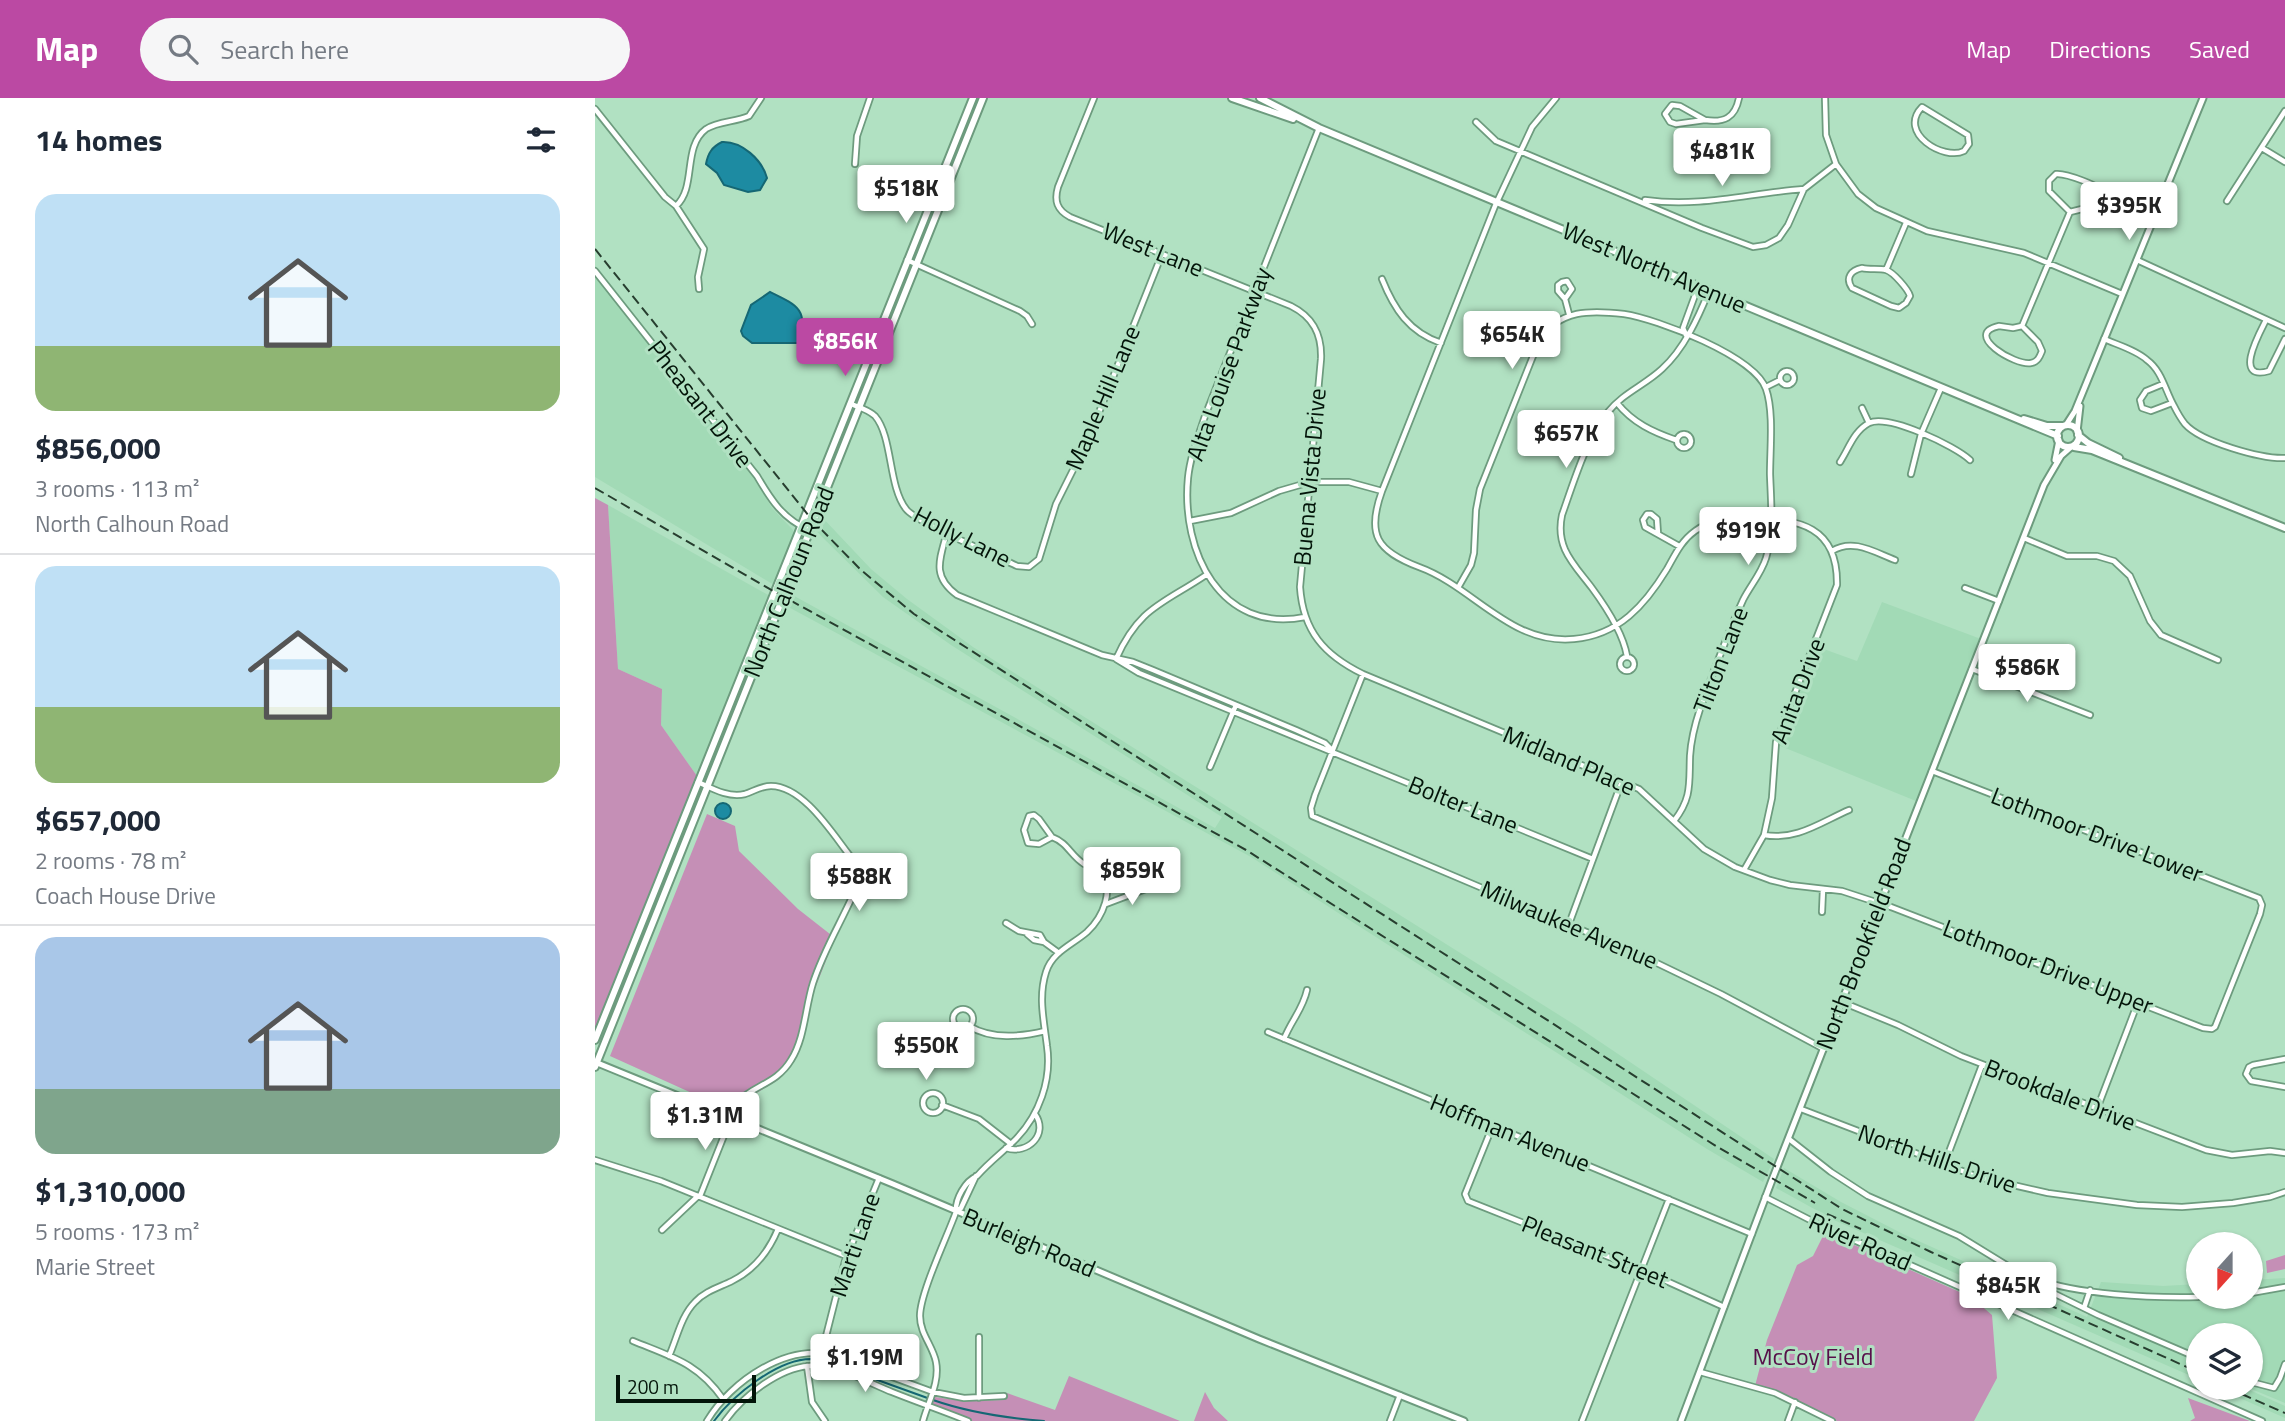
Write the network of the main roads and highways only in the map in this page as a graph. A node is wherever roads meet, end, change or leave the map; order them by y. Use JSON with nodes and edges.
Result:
{"nodes":[{"id":1,"x":972,"y":98,"type":"edge"},
{"id":2,"x":983,"y":98,"type":"edge"},
{"id":3,"x":1232,"y":98,"type":"edge"},
{"id":4,"x":1259,"y":98,"type":"edge"},
{"id":5,"x":1316,"y":126,"type":"junction"},
{"id":6,"x":1996,"y":410,"type":"junction"},
{"id":7,"x":2065,"y":425,"type":"junction"},
{"id":8,"x":2078,"y":433,"type":"junction"},
{"id":9,"x":2058,"y":438,"type":"junction"},
{"id":10,"x":2072,"y":447,"type":"junction"},
{"id":11,"x":2139,"y":470,"type":"junction"},
{"id":12,"x":2285,"y":528,"type":"edge"},
{"id":13,"x":595,"y":1040,"type":"edge"},
{"id":14,"x":596,"y":1064,"type":"edge"}],
"edges":[{"from":1,"to":13,"type":"main road","name":"North Calhoun Road"},
{"from":2,"to":14,"type":"main road","name":"North Calhoun Road"},
{"from":3,"to":5,"type":"main road","name":"West North Avenue"},
{"from":4,"to":5,"type":"main road","name":"West North Avenue"},
{"from":5,"to":6,"type":"main road","name":"West North Avenue"},
{"from":6,"to":7,"type":"main road","name":"West North Avenue"},
{"from":6,"to":9,"type":"main road","name":"West North Avenue"},
{"from":7,"to":8,"type":"main road"},
{"from":7,"to":9,"type":"main road"},
{"from":8,"to":10,"type":"main road"},
{"from":8,"to":11,"type":"main road"},
{"from":9,"to":10,"type":"main road"},
{"from":10,"to":11,"type":"main road"},
{"from":11,"to":12,"type":"main road"}]}
